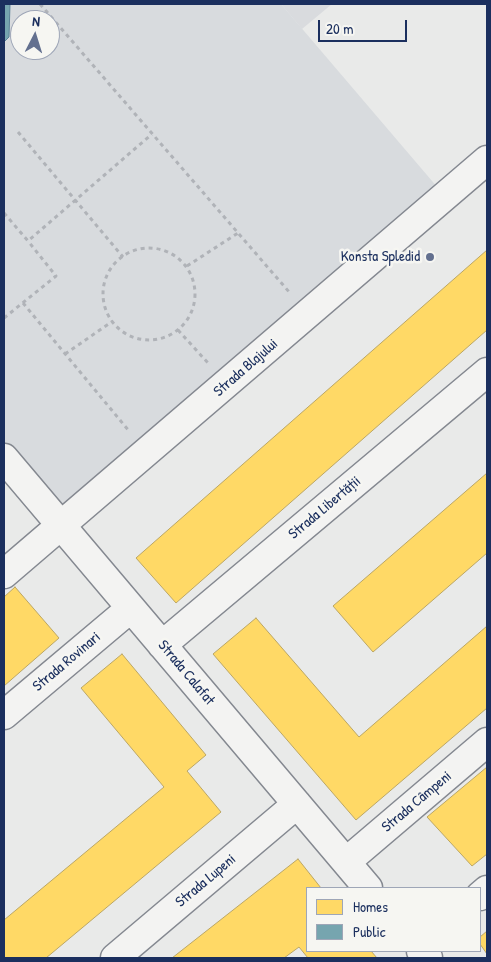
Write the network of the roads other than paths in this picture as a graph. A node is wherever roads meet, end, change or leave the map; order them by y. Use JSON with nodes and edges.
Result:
{"nodes":[{"id":1,"x":487,"y":160,"type":"edge"},
{"id":2,"x":487,"y":372,"type":"edge"},
{"id":3,"x":4,"y":458,"type":"edge"},
{"id":4,"x":61,"y":526,"type":"junction"},
{"id":5,"x":4,"y":574,"type":"edge"},
{"id":6,"x":131,"y":608,"type":"junction"},
{"id":7,"x":162,"y":646,"type":"junction"},
{"id":8,"x":4,"y":715,"type":"edge"},
{"id":9,"x":487,"y":742,"type":"edge"},
{"id":10,"x":298,"y":804,"type":"junction"},
{"id":11,"x":346,"y":862,"type":"junction"},
{"id":12,"x":367,"y":887,"type":"edge"},
{"id":13,"x":115,"y":958,"type":"edge"}],
"edges":[{"from":1,"to":4,"type":"street","name":"Strada Blajului"},
{"from":2,"to":7,"type":"street","name":"Strada Libertății"},
{"from":3,"to":4,"type":"street","name":"Strada Calafat"},
{"from":4,"to":5,"type":"street","name":"Strada Blajului"},
{"from":4,"to":6,"type":"street","name":"Strada Calafat"},
{"from":6,"to":7,"type":"street","name":"Strada Calafat"},
{"from":6,"to":8,"type":"street","name":"Strada Rovinari"},
{"from":7,"to":10,"type":"street","name":"Strada Calafat"},
{"from":9,"to":11,"type":"street","name":"Strada Câmpeni"},
{"from":10,"to":11,"type":"street","name":"Strada Calafat"},
{"from":10,"to":13,"type":"street","name":"Strada Lupeni"},
{"from":11,"to":12,"type":"street","name":"Strada Calafat"}]}
